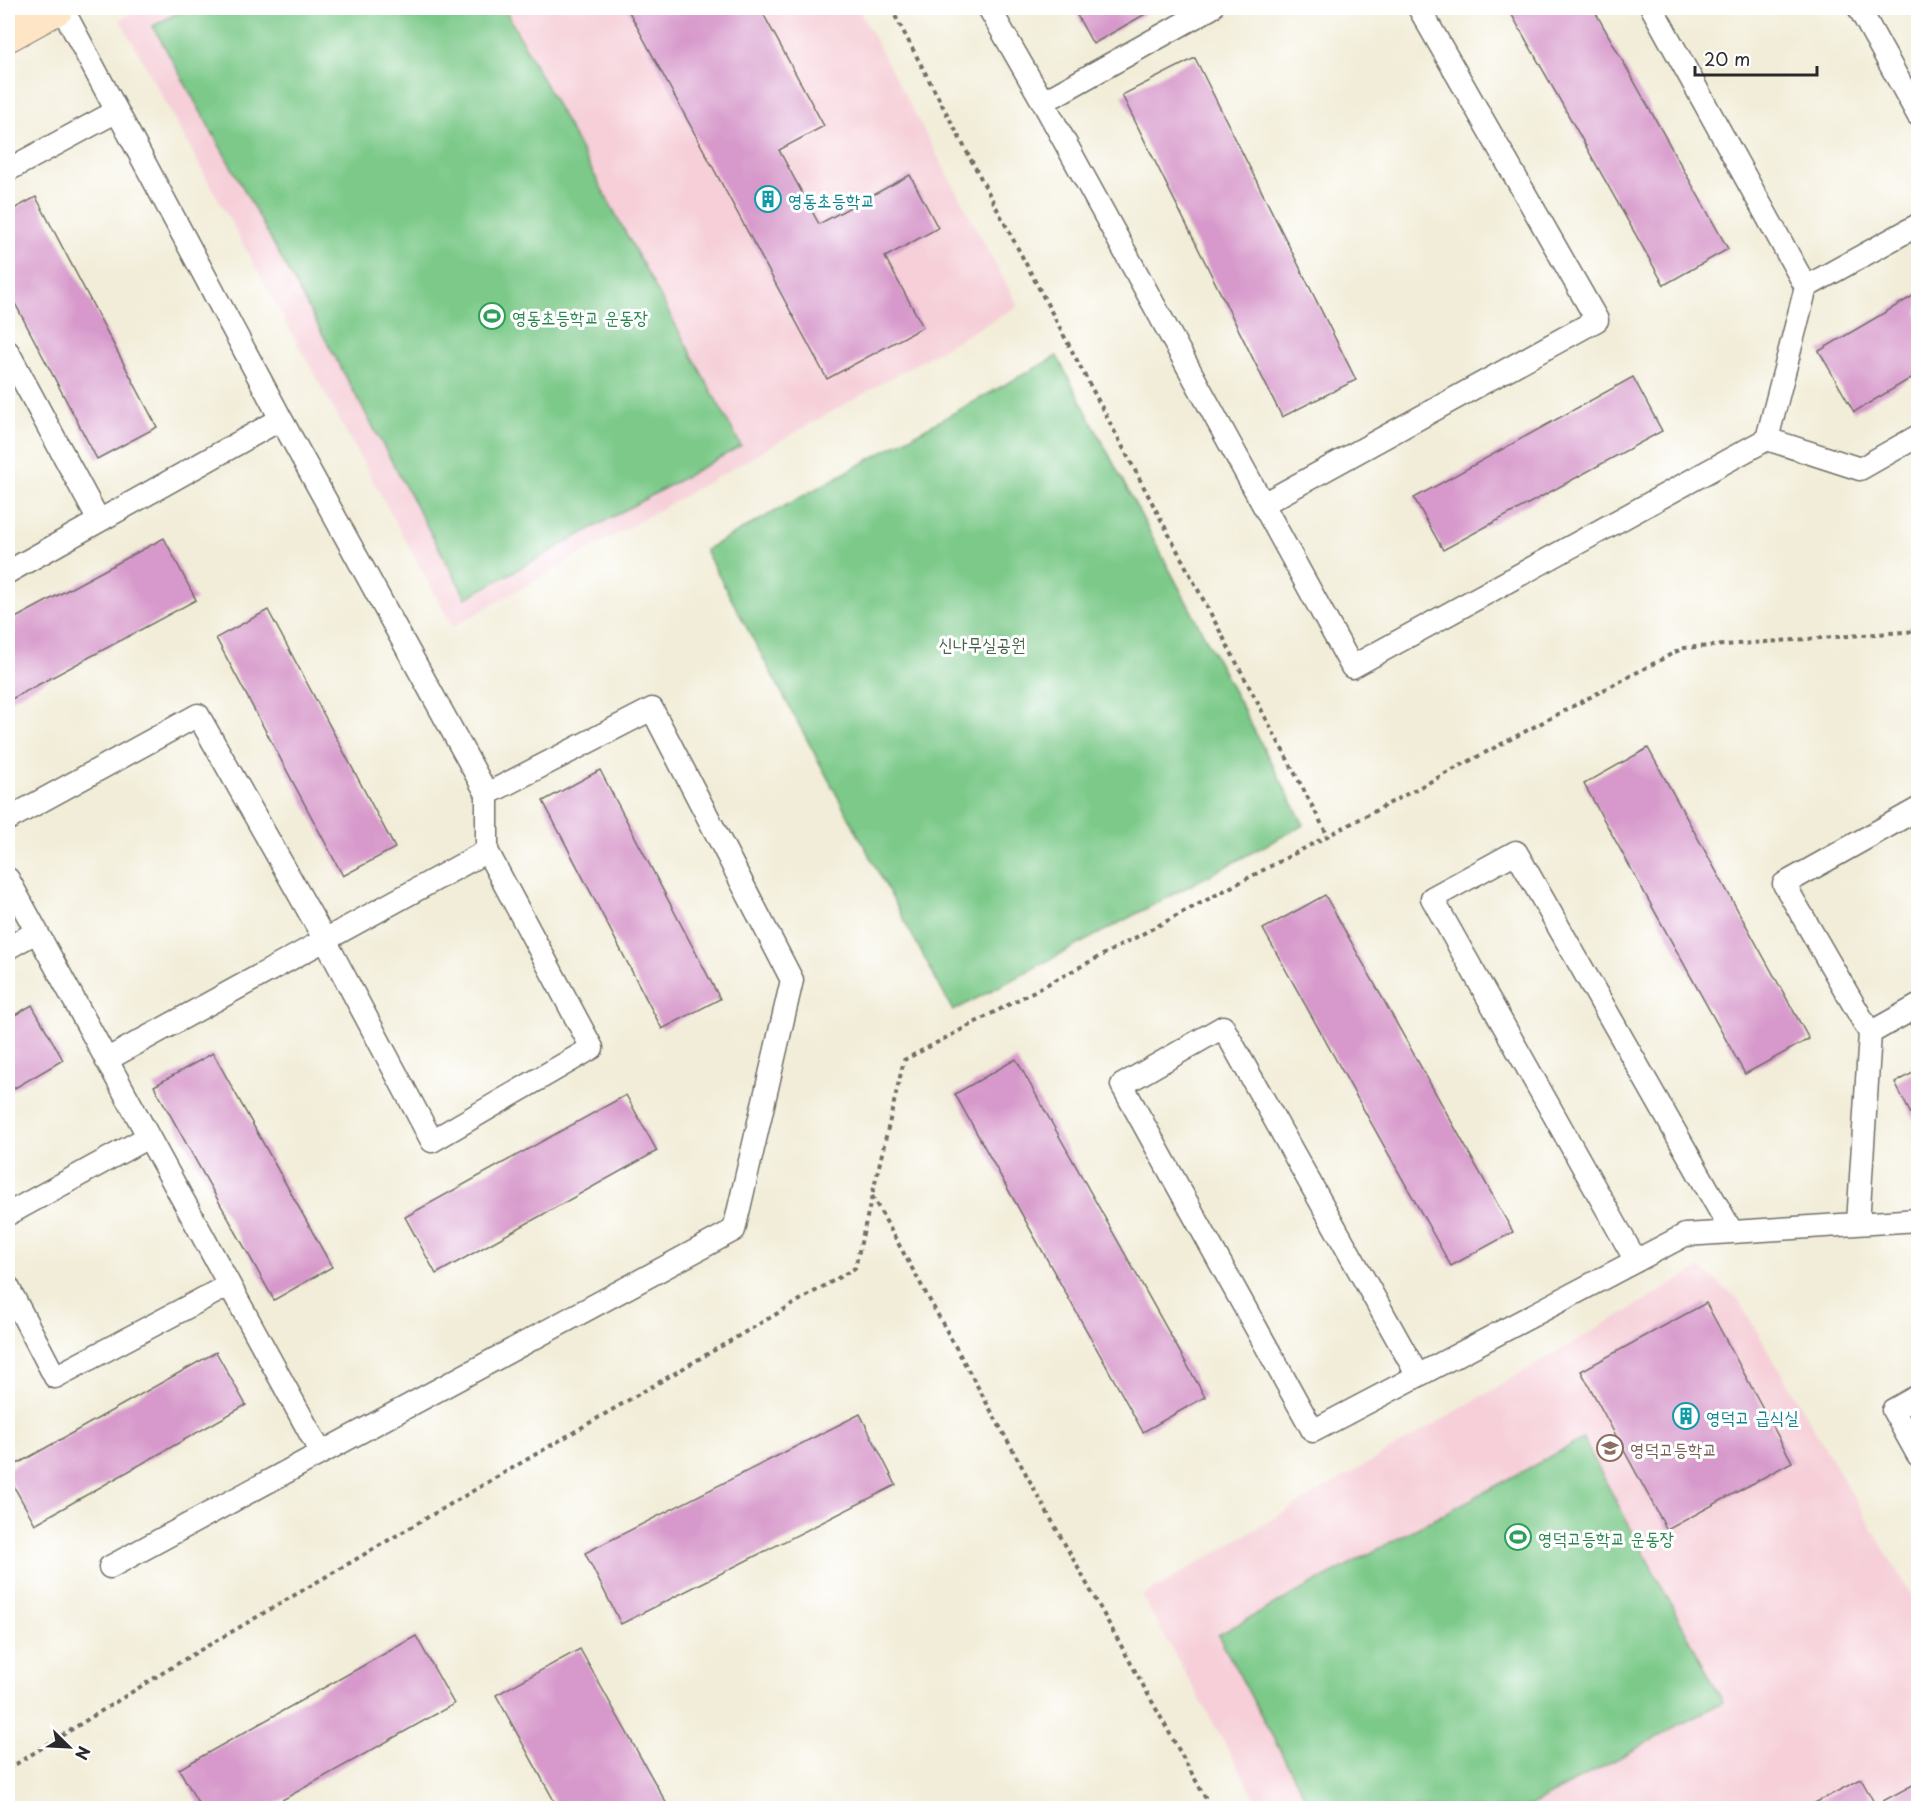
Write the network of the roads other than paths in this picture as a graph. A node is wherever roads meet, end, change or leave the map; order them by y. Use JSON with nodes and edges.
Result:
{"nodes":[{"id":1,"x":59,"y":8,"type":"edge"},
{"id":2,"x":989,"y":8,"type":"edge"},
{"id":3,"x":1211,"y":8,"type":"edge"},
{"id":4,"x":1419,"y":8,"type":"edge"},
{"id":5,"x":1652,"y":8,"type":"edge"},
{"id":6,"x":1859,"y":8,"type":"edge"},
{"id":7,"x":9,"y":30,"type":"edge"},
{"id":8,"x":1043,"y":102,"type":"junction"},
{"id":9,"x":117,"y":111,"type":"junction"},
{"id":10,"x":1918,"y":115,"type":"edge"},
{"id":11,"x":8,"y":170,"type":"edge"},
{"id":12,"x":1918,"y":225,"type":"edge"},
{"id":13,"x":1806,"y":286,"type":"junction"},
{"id":14,"x":8,"y":352,"type":"edge"},
{"id":15,"x":281,"y":419,"type":"junction"},
{"id":16,"x":1918,"y":436,"type":"edge"},
{"id":17,"x":1767,"y":439,"type":"junction"},
{"id":18,"x":1263,"y":504,"type":"junction"},
{"id":19,"x":99,"y":521,"type":"junction"},
{"id":20,"x":8,"y":572,"type":"edge"},
{"id":21,"x":487,"y":795,"type":"junction"},
{"id":22,"x":1918,"y":809,"type":"edge"},
{"id":23,"x":8,"y":819,"type":"edge"},
{"id":24,"x":487,"y":851,"type":"junction"},
{"id":25,"x":8,"y":879,"type":"edge"},
{"id":26,"x":36,"y":932,"type":"junction"},
{"id":27,"x":325,"y":940,"type":"junction"},
{"id":28,"x":8,"y":948,"type":"edge"},
{"id":29,"x":1918,"y":1006,"type":"edge"},
{"id":30,"x":1870,"y":1033,"type":"junction"},
{"id":31,"x":106,"y":1060,"type":"junction"},
{"id":32,"x":148,"y":1137,"type":"junction"},
{"id":33,"x":8,"y":1215,"type":"edge"},
{"id":34,"x":1918,"y":1220,"type":"edge"},
{"id":35,"x":1858,"y":1224,"type":"junction"},
{"id":36,"x":1732,"y":1232,"type":"junction"},
{"id":37,"x":1636,"y":1260,"type":"junction"},
{"id":38,"x":229,"y":1285,"type":"junction"},
{"id":39,"x":8,"y":1287,"type":"edge"},
{"id":40,"x":1418,"y":1376,"type":"junction"},
{"id":41,"x":1918,"y":1396,"type":"edge"},
{"id":42,"x":321,"y":1453,"type":"junction"},
{"id":43,"x":1918,"y":1455,"type":"edge"},
{"id":44,"x":110,"y":1567,"type":"dead end"}],
"edges":[{"from":1,"to":7,"type":"street"},
{"from":1,"to":9,"type":"lane"},
{"from":2,"to":8,"type":"lane"},
{"from":3,"to":8,"type":"lane"},
{"from":4,"to":18,"type":"lane"},
{"from":5,"to":13,"type":"lane"},
{"from":6,"to":10,"type":"lane"},
{"from":8,"to":18,"type":"lane"},
{"from":9,"to":11,"type":"lane"},
{"from":9,"to":15,"type":"lane"},
{"from":12,"to":13,"type":"lane"},
{"from":13,"to":17,"type":"lane"},
{"from":14,"to":19,"type":"lane"},
{"from":15,"to":19,"type":"lane"},
{"from":15,"to":21,"type":"lane"},
{"from":16,"to":17,"type":"lane"},
{"from":17,"to":18,"type":"lane"},
{"from":19,"to":20,"type":"lane"},
{"from":21,"to":24,"type":"lane"},
{"from":21,"to":42,"type":"lane"},
{"from":22,"to":30,"type":"lane"},
{"from":23,"to":27,"type":"lane"},
{"from":24,"to":27,"type":"lane"},
{"from":24,"to":27,"type":"lane"},
{"from":25,"to":26,"type":"lane"},
{"from":26,"to":28,"type":"lane"},
{"from":26,"to":31,"type":"lane"},
{"from":27,"to":31,"type":"lane"},
{"from":29,"to":30,"type":"lane"},
{"from":30,"to":35,"type":"lane"},
{"from":31,"to":32,"type":"lane"},
{"from":32,"to":33,"type":"lane"},
{"from":32,"to":38,"type":"lane"},
{"from":34,"to":35,"type":"lane"},
{"from":35,"to":36,"type":"lane"},
{"from":36,"to":37,"type":"lane"},
{"from":36,"to":37,"type":"lane"},
{"from":37,"to":40,"type":"lane"},
{"from":38,"to":39,"type":"lane"},
{"from":38,"to":42,"type":"lane"},
{"from":40,"to":40,"type":"lane"},
{"from":41,"to":43,"type":"lane"},
{"from":42,"to":44,"type":"lane"}]}
